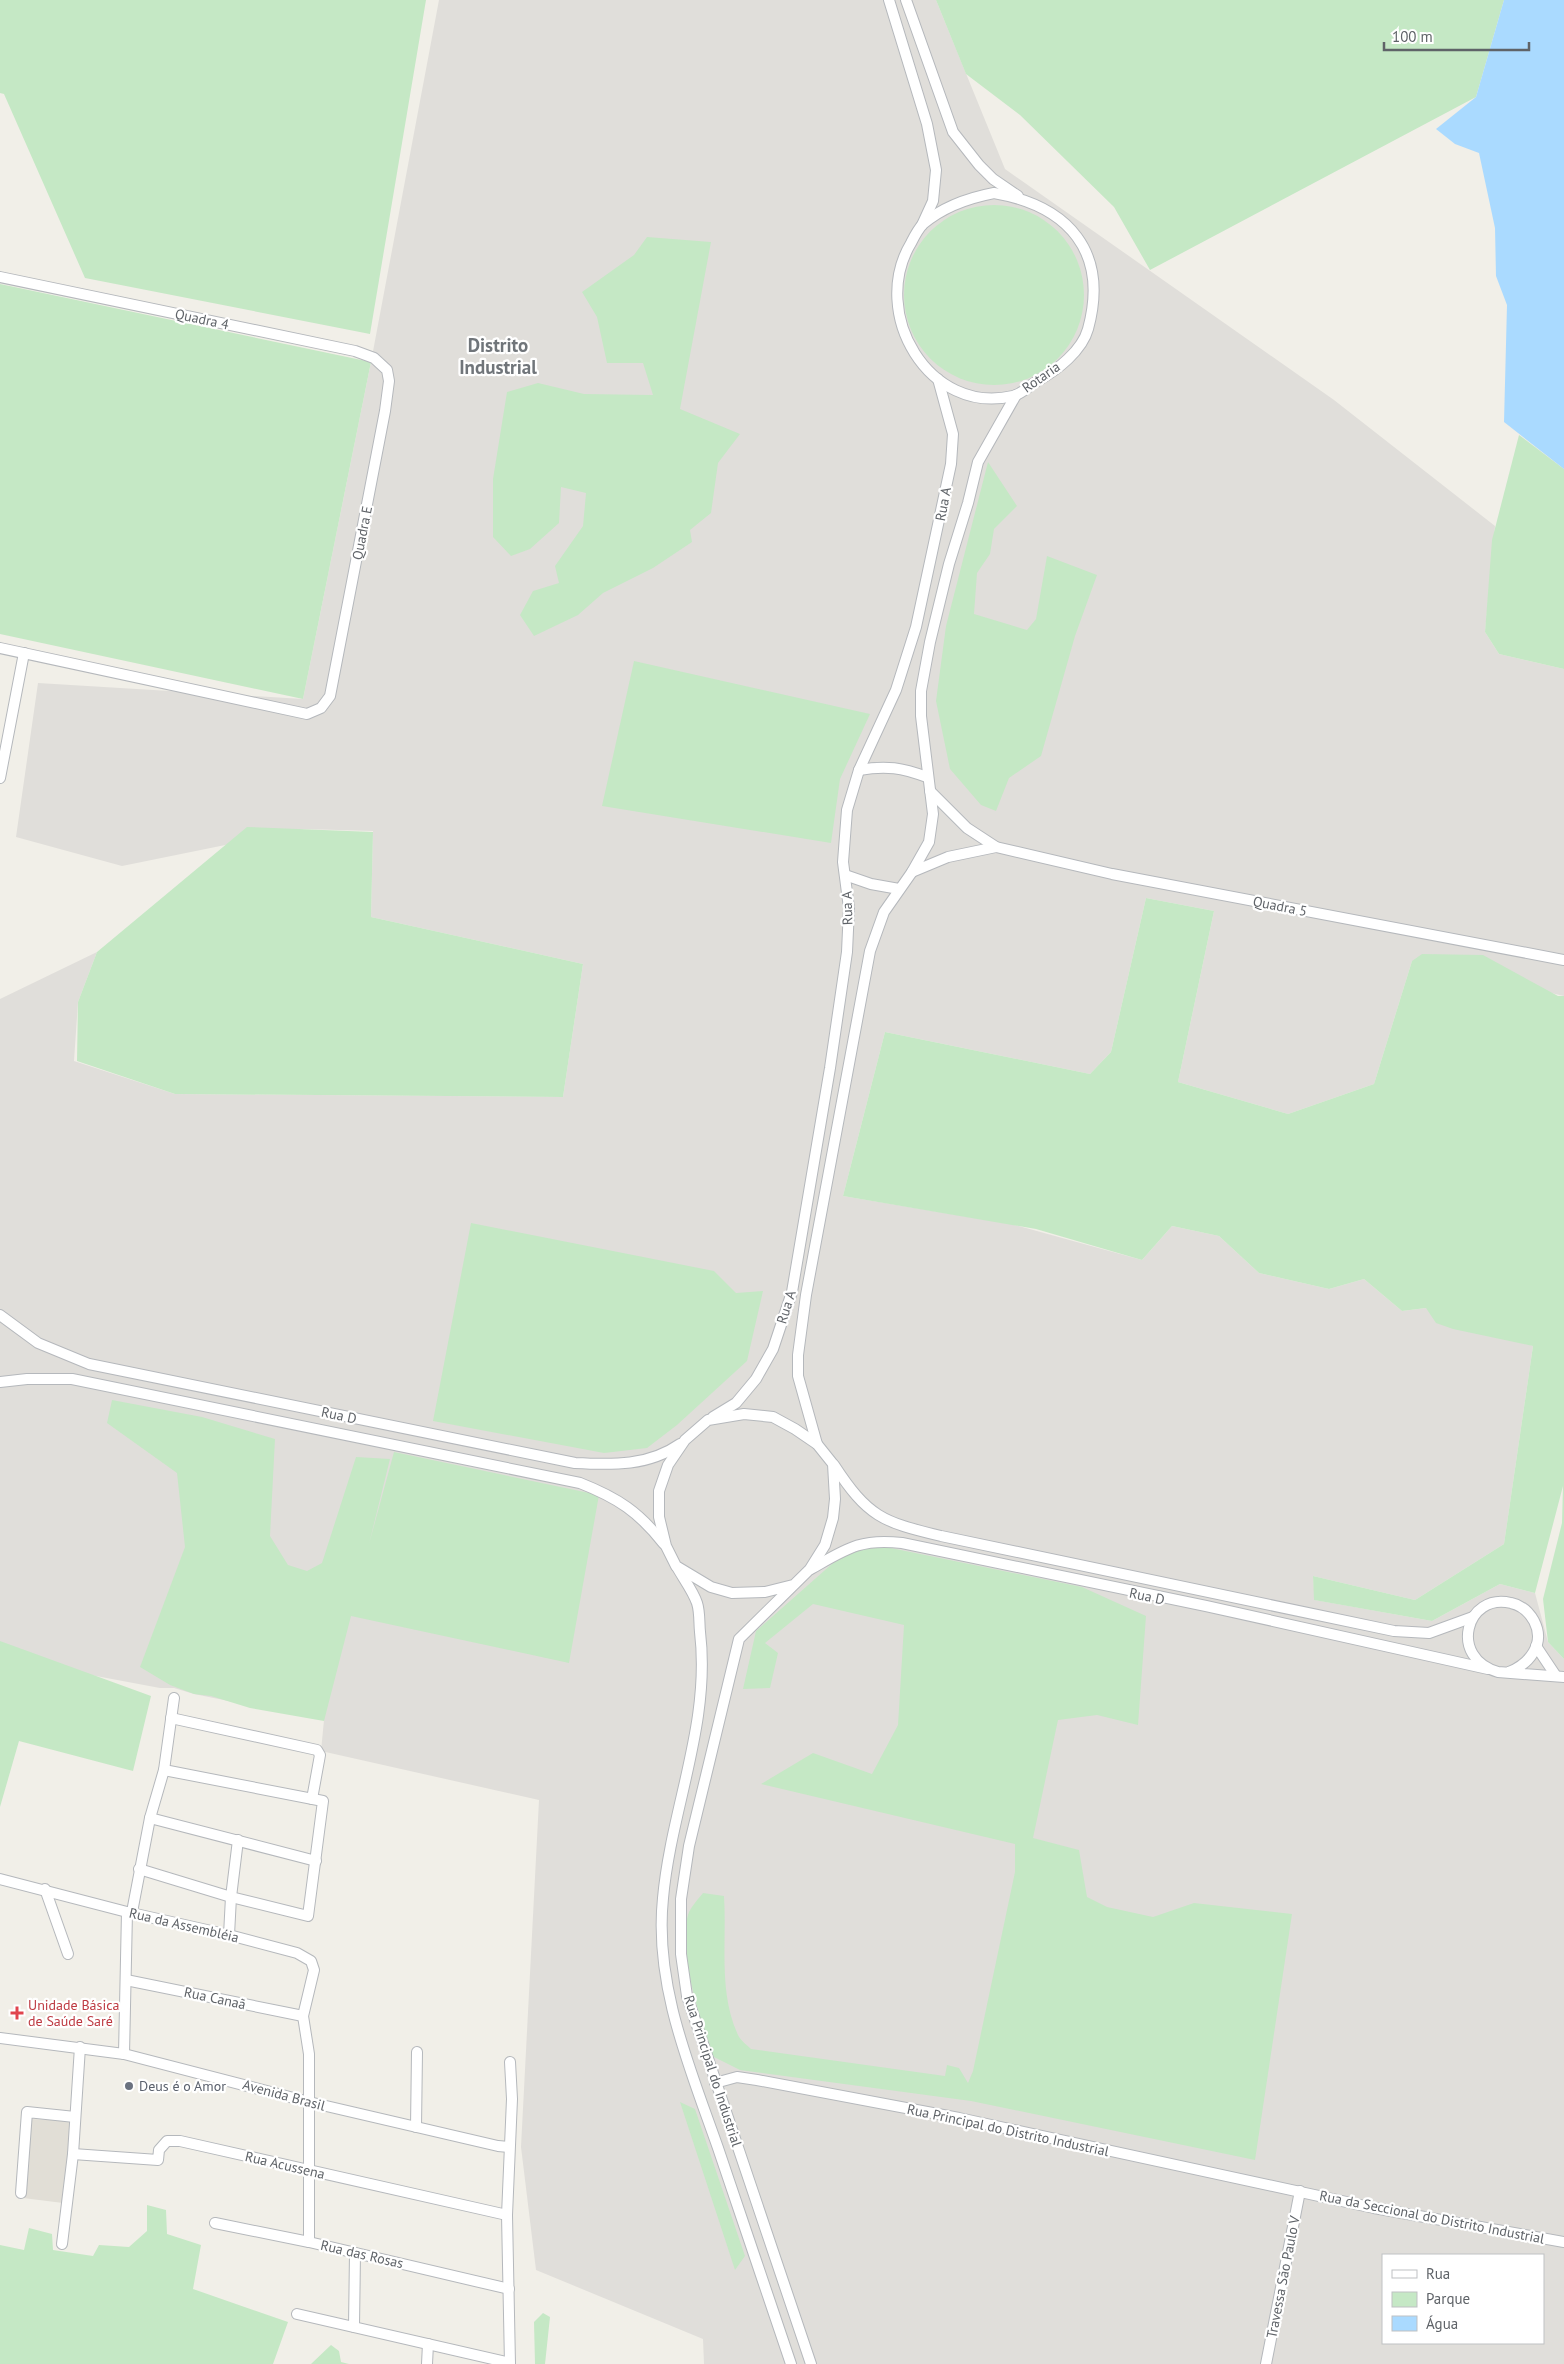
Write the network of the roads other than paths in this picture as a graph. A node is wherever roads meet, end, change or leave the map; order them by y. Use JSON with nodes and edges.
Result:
{"nodes":[{"id":1,"x":889,"y":0,"type":"edge"},
{"id":2,"x":906,"y":0,"type":"edge"},
{"id":3,"x":1021,"y":198,"type":"junction"},
{"id":4,"x":921,"y":226,"type":"junction"},
{"id":5,"x":0,"y":277,"type":"edge"},
{"id":6,"x":938,"y":379,"type":"junction"},
{"id":7,"x":388,"y":381,"type":"joint"},
{"id":8,"x":1016,"y":395,"type":"junction"},
{"id":9,"x":0,"y":648,"type":"edge"},
{"id":10,"x":24,"y":653,"type":"junction"},
{"id":11,"x":859,"y":770,"type":"junction"},
{"id":12,"x":927,"y":777,"type":"junction"},
{"id":13,"x":0,"y":778,"type":"edge"},
{"id":14,"x":930,"y":792,"type":"junction"},
{"id":15,"x":996,"y":847,"type":"junction"},
{"id":16,"x":912,"y":872,"type":"junction"},
{"id":17,"x":845,"y":874,"type":"junction"},
{"id":18,"x":899,"y":889,"type":"junction"},
{"id":19,"x":1564,"y":960,"type":"edge"},
{"id":20,"x":809,"y":1197,"type":"junction"},
{"id":21,"x":824,"y":1198,"type":"junction"},
{"id":22,"x":0,"y":1314,"type":"edge"},
{"id":23,"x":0,"y":1382,"type":"edge"},
{"id":24,"x":249,"y":1397,"type":"junction"},
{"id":25,"x":246,"y":1414,"type":"junction"},
{"id":26,"x":708,"y":1420,"type":"junction"},
{"id":27,"x":685,"y":1440,"type":"junction"},
{"id":28,"x":817,"y":1444,"type":"junction"},
{"id":29,"x":833,"y":1464,"type":"junction"},
{"id":30,"x":666,"y":1546,"type":"junction"},
{"id":31,"x":676,"y":1566,"type":"junction"},
{"id":32,"x":810,"y":1569,"type":"junction"},
{"id":33,"x":793,"y":1586,"type":"junction"},
{"id":34,"x":1207,"y":1592,"type":"junction"},
{"id":35,"x":1206,"y":1606,"type":"junction"},
{"id":36,"x":1473,"y":1617,"type":"junction"},
{"id":37,"x":1536,"y":1646,"type":"junction"},
{"id":38,"x":1488,"y":1669,"type":"junction"},
{"id":39,"x":1509,"y":1672,"type":"junction"},
{"id":40,"x":1560,"y":1676,"type":"edge"},
{"id":41,"x":174,"y":1698,"type":"dead end"},
{"id":42,"x":171,"y":1718,"type":"junction"},
{"id":43,"x":164,"y":1770,"type":"junction"},
{"id":44,"x":312,"y":1799,"type":"junction"},
{"id":45,"x":150,"y":1818,"type":"junction"},
{"id":46,"x":238,"y":1840,"type":"junction"},
{"id":47,"x":316,"y":1861,"type":"junction"},
{"id":48,"x":140,"y":1869,"type":"junction"},
{"id":49,"x":0,"y":1879,"type":"edge"},
{"id":50,"x":45,"y":1889,"type":"junction"},
{"id":51,"x":231,"y":1897,"type":"junction"},
{"id":52,"x":663,"y":1898,"type":"junction"},
{"id":53,"x":681,"y":1899,"type":"junction"},
{"id":54,"x":129,"y":1912,"type":"junction"},
{"id":55,"x":229,"y":1935,"type":"junction"},
{"id":56,"x":68,"y":1954,"type":"dead end"},
{"id":57,"x":126,"y":1980,"type":"junction"},
{"id":58,"x":304,"y":2016,"type":"junction"},
{"id":59,"x":0,"y":2038,"type":"edge"},
{"id":60,"x":80,"y":2047,"type":"junction"},
{"id":61,"x":417,"y":2052,"type":"dead end"},
{"id":62,"x":124,"y":2054,"type":"junction"},
{"id":63,"x":510,"y":2062,"type":"dead end"},
{"id":64,"x":715,"y":2083,"type":"junction"},
{"id":65,"x":309,"y":2102,"type":"junction"},
{"id":66,"x":75,"y":2117,"type":"junction"},
{"id":67,"x":416,"y":2127,"type":"junction"},
{"id":68,"x":509,"y":2147,"type":"junction"},
{"id":69,"x":73,"y":2154,"type":"junction"},
{"id":70,"x":310,"y":2170,"type":"junction"},
{"id":71,"x":1300,"y":2191,"type":"junction"},
{"id":72,"x":21,"y":2193,"type":"dead end"},
{"id":73,"x":507,"y":2215,"type":"junction"},
{"id":74,"x":215,"y":2223,"type":"dead end"},
{"id":75,"x":309,"y":2242,"type":"junction"},
{"id":76,"x":1564,"y":2242,"type":"edge"},
{"id":77,"x":62,"y":2244,"type":"dead end"},
{"id":78,"x":355,"y":2253,"type":"junction"},
{"id":79,"x":509,"y":2289,"type":"junction"},
{"id":80,"x":297,"y":2314,"type":"dead end"},
{"id":81,"x":354,"y":2327,"type":"junction"},
{"id":82,"x":428,"y":2344,"type":"junction"},
{"id":83,"x":427,"y":2364,"type":"edge"},
{"id":84,"x":510,"y":2364,"type":"edge"},
{"id":85,"x":791,"y":2364,"type":"edge"},
{"id":86,"x":811,"y":2364,"type":"edge"},
{"id":87,"x":1266,"y":2364,"type":"edge"}],
"edges":[{"from":1,"to":4,"type":"street"},
{"from":2,"to":3,"type":"street"},
{"from":3,"to":4,"type":"street","name":"Rotaria"},
{"from":3,"to":8,"type":"street","name":"Rotaria"},
{"from":4,"to":6,"type":"street","name":"Rotaria"},
{"from":5,"to":7,"type":"street","name":"Quadra 4"},
{"from":6,"to":8,"type":"street","name":"Rotaria"},
{"from":6,"to":11,"type":"street","name":"Rua A"},
{"from":7,"to":10,"type":"street","name":"Quadra E"},
{"from":8,"to":12,"type":"street","name":"Rua A"},
{"from":9,"to":10,"type":"street","name":"Quadra E"},
{"from":10,"to":13,"type":"street"},
{"from":11,"to":12,"type":"street"},
{"from":11,"to":17,"type":"street","name":"Rua A"},
{"from":12,"to":14,"type":"street","name":"Rua A"},
{"from":14,"to":15,"type":"street","name":"Quadra 5"},
{"from":14,"to":16,"type":"street","name":"Rua A"},
{"from":15,"to":16,"type":"street","name":"Quadra 5"},
{"from":15,"to":19,"type":"street","name":"Quadra 5"},
{"from":16,"to":18,"type":"street","name":"Rua A"},
{"from":17,"to":18,"type":"street"},
{"from":17,"to":20,"type":"street","name":"Rua A"},
{"from":18,"to":21,"type":"street","name":"Rua A"},
{"from":20,"to":21,"type":"street"},
{"from":20,"to":26,"type":"street","name":"Rua A"},
{"from":21,"to":28,"type":"street","name":"Rua A"},
{"from":22,"to":24,"type":"street","name":"Rua D"},
{"from":23,"to":25,"type":"street","name":"Rua D"},
{"from":24,"to":25,"type":"street"},
{"from":24,"to":27,"type":"street","name":"Rua D"},
{"from":25,"to":30,"type":"street","name":"Rua D"},
{"from":26,"to":27,"type":"street","name":"Rua A"},
{"from":26,"to":28,"type":"street"},
{"from":27,"to":30,"type":"street"},
{"from":28,"to":29,"type":"street","name":"Rua D"},
{"from":29,"to":32,"type":"street"},
{"from":29,"to":34,"type":"street","name":"Rua D"},
{"from":30,"to":31,"type":"street","name":"Rua Principal do Industrial"},
{"from":31,"to":33,"type":"street"},
{"from":31,"to":52,"type":"street","name":"Rua Principal do Industrial"},
{"from":32,"to":33,"type":"street","name":"Rua Principal do Industrial"},
{"from":32,"to":35,"type":"street","name":"Rua D"},
{"from":33,"to":53,"type":"street","name":"Rua Principal do Industrial"},
{"from":34,"to":35,"type":"street"},
{"from":34,"to":36,"type":"street","name":"Rua D"},
{"from":35,"to":38,"type":"street","name":"Rua D"},
{"from":36,"to":37,"type":"street"},
{"from":36,"to":38,"type":"street"},
{"from":37,"to":39,"type":"street"},
{"from":37,"to":40,"type":"street"},
{"from":38,"to":39,"type":"street"},
{"from":39,"to":40,"type":"street"},
{"from":41,"to":42,"type":"street"},
{"from":42,"to":43,"type":"street"},
{"from":42,"to":44,"type":"street"},
{"from":43,"to":44,"type":"street"},
{"from":43,"to":45,"type":"street"},
{"from":44,"to":47,"type":"street"},
{"from":45,"to":46,"type":"street"},
{"from":45,"to":48,"type":"street"},
{"from":46,"to":47,"type":"street"},
{"from":46,"to":51,"type":"street"},
{"from":47,"to":51,"type":"street"},
{"from":48,"to":51,"type":"street"},
{"from":48,"to":54,"type":"street"},
{"from":49,"to":50,"type":"street","name":"Rua da Assembléia"},
{"from":50,"to":54,"type":"street","name":"Rua da Assembléia"},
{"from":50,"to":56,"type":"street"},
{"from":51,"to":55,"type":"street"},
{"from":52,"to":53,"type":"street"},
{"from":52,"to":85,"type":"street","name":"Rua Principal do Industrial"},
{"from":53,"to":64,"type":"street","name":"Rua Principal do Industrial"},
{"from":54,"to":55,"type":"street","name":"Rua da Assembléia"},
{"from":54,"to":57,"type":"street"},
{"from":55,"to":58,"type":"street","name":"Rua da Assembléia"},
{"from":57,"to":58,"type":"street","name":"Rua Canaã"},
{"from":57,"to":62,"type":"street"},
{"from":58,"to":65,"type":"street"},
{"from":59,"to":60,"type":"street","name":"Avenida Brasil"},
{"from":60,"to":62,"type":"street","name":"Avenida Brasil"},
{"from":60,"to":66,"type":"street"},
{"from":61,"to":67,"type":"street"},
{"from":62,"to":65,"type":"street","name":"Avenida Brasil"},
{"from":63,"to":68,"type":"street"},
{"from":64,"to":71,"type":"street","name":"Rua Principal do Distrito Industrial"},
{"from":64,"to":86,"type":"street","name":"Rua Principal do Industrial"},
{"from":65,"to":67,"type":"street","name":"Avenida Brasil"},
{"from":65,"to":70,"type":"street"},
{"from":66,"to":69,"type":"street"},
{"from":66,"to":72,"type":"street"},
{"from":67,"to":68,"type":"street","name":"Avenida Brasil"},
{"from":68,"to":73,"type":"street"},
{"from":69,"to":70,"type":"street","name":"Rua Acussena"},
{"from":69,"to":77,"type":"street"},
{"from":70,"to":73,"type":"street","name":"Rua Acussena"},
{"from":70,"to":75,"type":"street"},
{"from":71,"to":76,"type":"street","name":"Rua da Seccional do Distrito Industrial"},
{"from":71,"to":87,"type":"street","name":"Travessa São Paulo V"},
{"from":73,"to":79,"type":"street"},
{"from":74,"to":75,"type":"street","name":"Rua das Rosas"},
{"from":75,"to":78,"type":"street","name":"Rua das Rosas"},
{"from":78,"to":79,"type":"street","name":"Rua das Rosas"},
{"from":78,"to":81,"type":"street"},
{"from":79,"to":84,"type":"street"},
{"from":80,"to":81,"type":"street"},
{"from":81,"to":82,"type":"street"},
{"from":82,"to":83,"type":"street"},
{"from":82,"to":84,"type":"street"}]}
